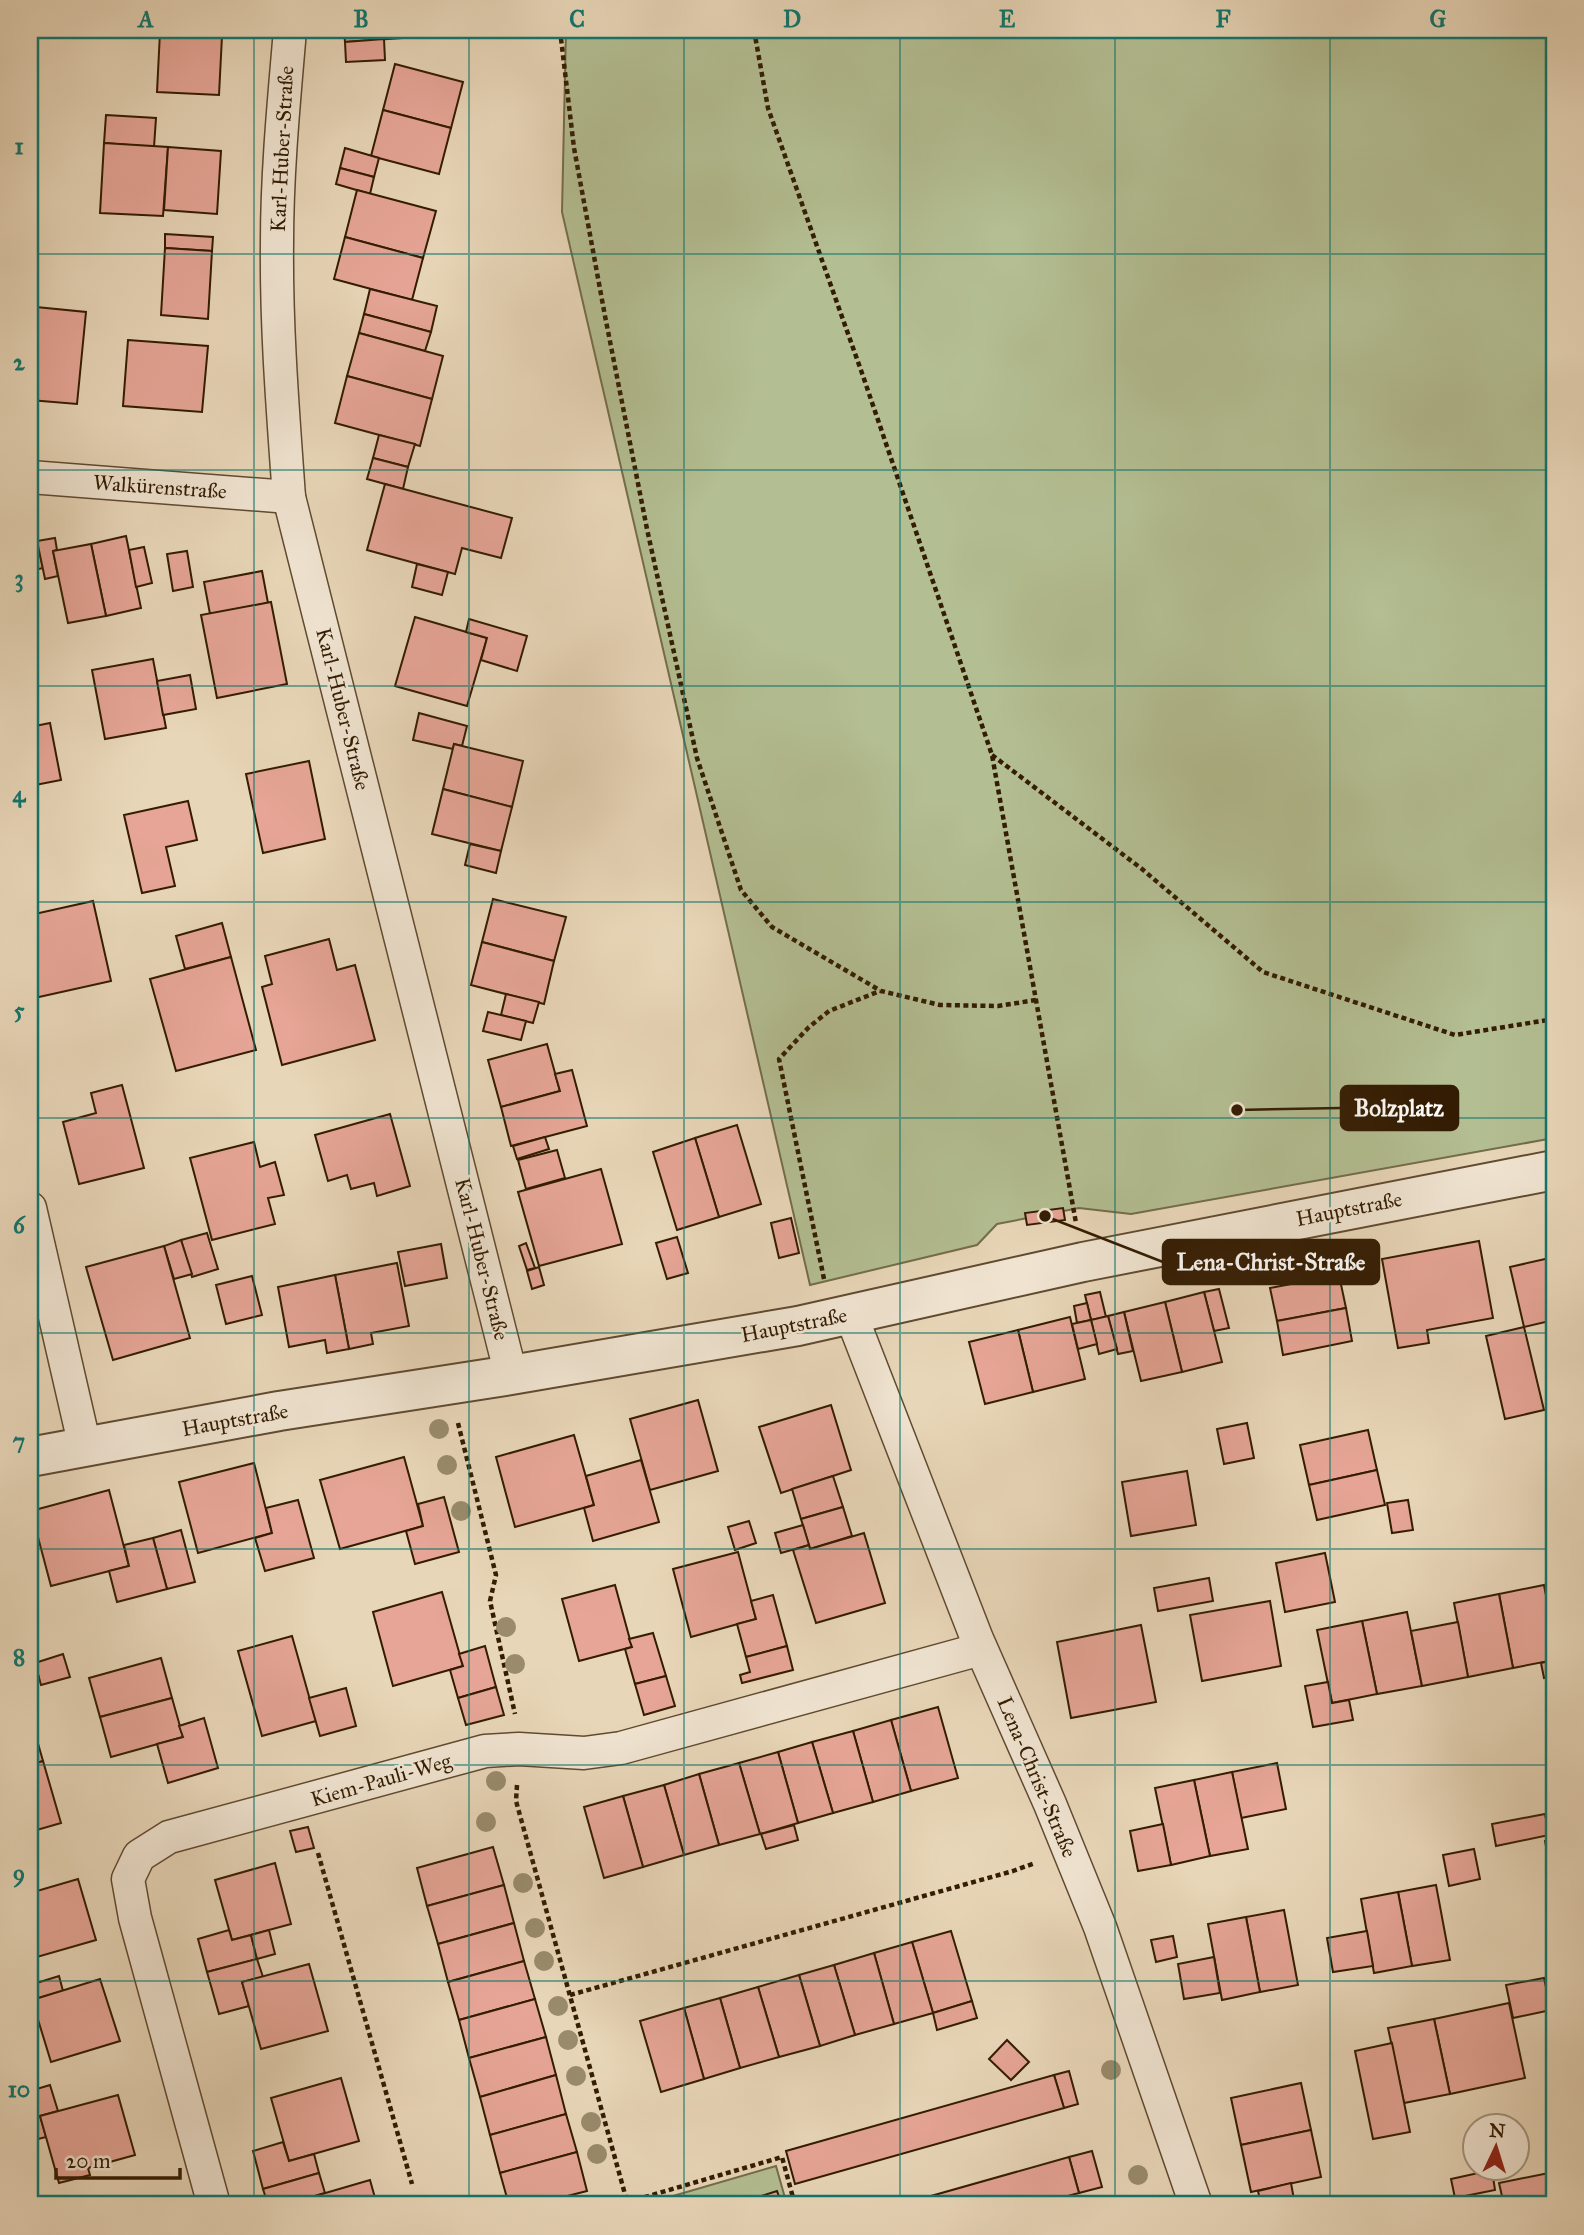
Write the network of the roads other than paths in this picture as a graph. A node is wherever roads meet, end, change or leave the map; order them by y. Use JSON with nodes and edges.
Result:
{"nodes":[{"id":1,"x":290,"y":30,"type":"edge"},
{"id":2,"x":30,"y":477,"type":"edge"},
{"id":3,"x":289,"y":497,"type":"junction"},
{"id":4,"x":1554,"y":1170,"type":"edge"},
{"id":5,"x":30,"y":1208,"type":"edge"},
{"id":6,"x":842,"y":1317,"type":"junction"},
{"id":7,"x":511,"y":1375,"type":"junction"},
{"id":8,"x":85,"y":1447,"type":"junction"},
{"id":9,"x":30,"y":1457,"type":"edge"},
{"id":10,"x":981,"y":1649,"type":"junction"},
{"id":11,"x":214,"y":2205,"type":"edge"},
{"id":12,"x":1196,"y":2205,"type":"edge"}],
"edges":[{"from":1,"to":3,"type":"street","name":"Karl-Huber-Straße"},
{"from":2,"to":3,"type":"street","name":"Walkürenstraße"},
{"from":3,"to":7,"type":"street","name":"Karl-Huber-Straße"},
{"from":4,"to":6,"type":"street","name":"Hauptstraße"},
{"from":5,"to":8,"type":"street"},
{"from":6,"to":7,"type":"street","name":"Hauptstraße"},
{"from":6,"to":10,"type":"street","name":"Lena-Christ-Straße"},
{"from":7,"to":8,"type":"street","name":"Hauptstraße"},
{"from":8,"to":9,"type":"street","name":"Hauptstraße"},
{"from":10,"to":11,"type":"street","name":"Kiem-Pauli-Weg"},
{"from":10,"to":12,"type":"street","name":"Lena-Christ-Straße"}]}
